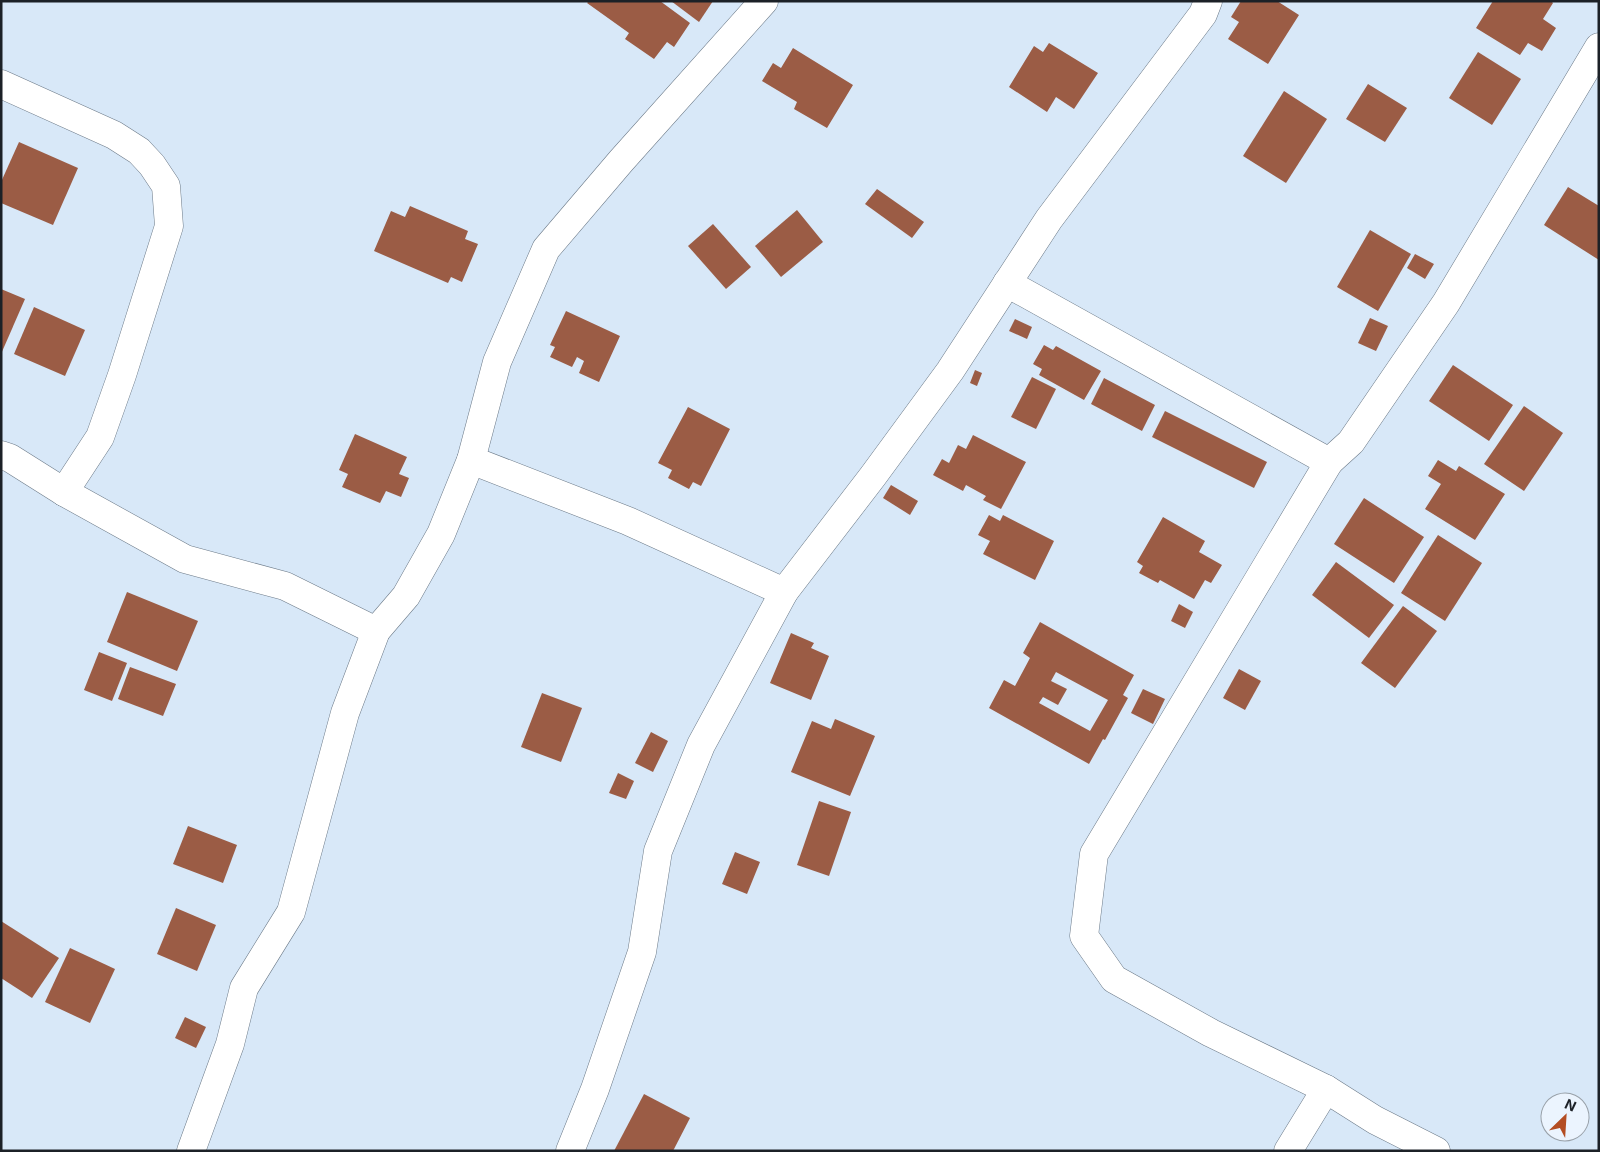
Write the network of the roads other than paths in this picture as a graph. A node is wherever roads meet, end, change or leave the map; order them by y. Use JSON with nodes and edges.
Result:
{"nodes":[{"id":1,"x":764,"y":1,"type":"edge"},
{"id":2,"x":1208,"y":1,"type":"edge"},
{"id":3,"x":1599,"y":47,"type":"edge"},
{"id":4,"x":1,"y":84,"type":"edge"},
{"id":5,"x":1008,"y":283,"type":"junction"},
{"id":6,"x":1,"y":455,"type":"edge"},
{"id":7,"x":471,"y":460,"type":"junction"},
{"id":8,"x":1329,"y":462,"type":"junction"},
{"id":9,"x":64,"y":492,"type":"junction"},
{"id":10,"x":784,"y":592,"type":"junction"},
{"id":11,"x":376,"y":631,"type":"junction"},
{"id":12,"x":1326,"y":1089,"type":"junction"},
{"id":13,"x":578,"y":1148,"type":"edge"},
{"id":14,"x":191,"y":1151,"type":"edge"},
{"id":15,"x":1288,"y":1151,"type":"edge"},
{"id":16,"x":1436,"y":1151,"type":"edge"}],
"edges":[{"from":1,"to":7,"type":"street"},
{"from":2,"to":5,"type":"street"},
{"from":3,"to":8,"type":"street"},
{"from":4,"to":9,"type":"street"},
{"from":5,"to":8,"type":"street"},
{"from":5,"to":10,"type":"street"},
{"from":6,"to":9,"type":"street"},
{"from":7,"to":10,"type":"street"},
{"from":7,"to":11,"type":"street"},
{"from":8,"to":12,"type":"street"},
{"from":9,"to":11,"type":"street"},
{"from":10,"to":13,"type":"street"},
{"from":11,"to":14,"type":"street"},
{"from":12,"to":15,"type":"street"},
{"from":12,"to":16,"type":"street"}]}
